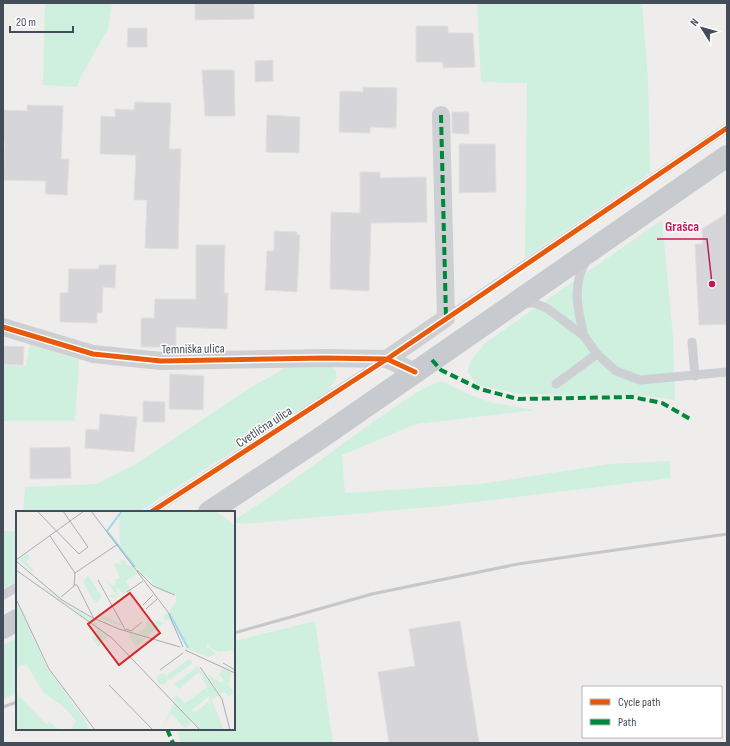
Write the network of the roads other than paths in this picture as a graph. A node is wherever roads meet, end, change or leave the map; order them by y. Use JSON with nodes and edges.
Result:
{"nodes":[{"id":1,"x":441,"y":115,"type":"dead end"},
{"id":2,"x":727,"y":128,"type":"edge"},
{"id":3,"x":727,"y":156,"type":"edge"},
{"id":4,"x":595,"y":247,"type":"junction"},
{"id":5,"x":512,"y":305,"type":"junction"},
{"id":6,"x":446,"y":318,"type":"junction"},
{"id":7,"x":3,"y":326,"type":"edge"},
{"id":8,"x":584,"y":336,"type":"junction"},
{"id":9,"x":692,"y":342,"type":"dead end"},
{"id":10,"x":597,"y":354,"type":"junction"},
{"id":11,"x":387,"y":359,"type":"junction"},
{"id":12,"x":415,"y":372,"type":"junction"},
{"id":13,"x":727,"y":372,"type":"edge"},
{"id":14,"x":695,"y":376,"type":"junction"},
{"id":15,"x":556,"y":384,"type":"dead end"},
{"id":16,"x":153,"y":511,"type":"edge"},
{"id":17,"x":211,"y":511,"type":"edge"},
{"id":18,"x":16,"y":588,"type":"edge"},
{"id":19,"x":3,"y":595,"type":"edge"},
{"id":20,"x":16,"y":621,"type":"edge"},
{"id":21,"x":3,"y":628,"type":"edge"}],
"edges":[{"from":1,"to":6,"type":"street"},
{"from":2,"to":6,"type":"lane"},
{"from":3,"to":4,"type":"main road"},
{"from":4,"to":5,"type":"main road"},
{"from":4,"to":8,"type":"lane"},
{"from":5,"to":8,"type":"lane"},
{"from":5,"to":12,"type":"main road"},
{"from":6,"to":11,"type":"street"},
{"from":7,"to":11,"type":"street","name":"Temniška ulica"},
{"from":8,"to":10,"type":"lane"},
{"from":9,"to":14,"type":"lane"},
{"from":10,"to":14,"type":"lane"},
{"from":10,"to":15,"type":"lane"},
{"from":11,"to":12,"type":"street"},
{"from":11,"to":16,"type":"lane","name":"Cvetlična ulica"},
{"from":12,"to":17,"type":"main road"},
{"from":13,"to":14,"type":"lane"},
{"from":18,"to":19,"type":"lane"},
{"from":20,"to":21,"type":"main road"}]}
